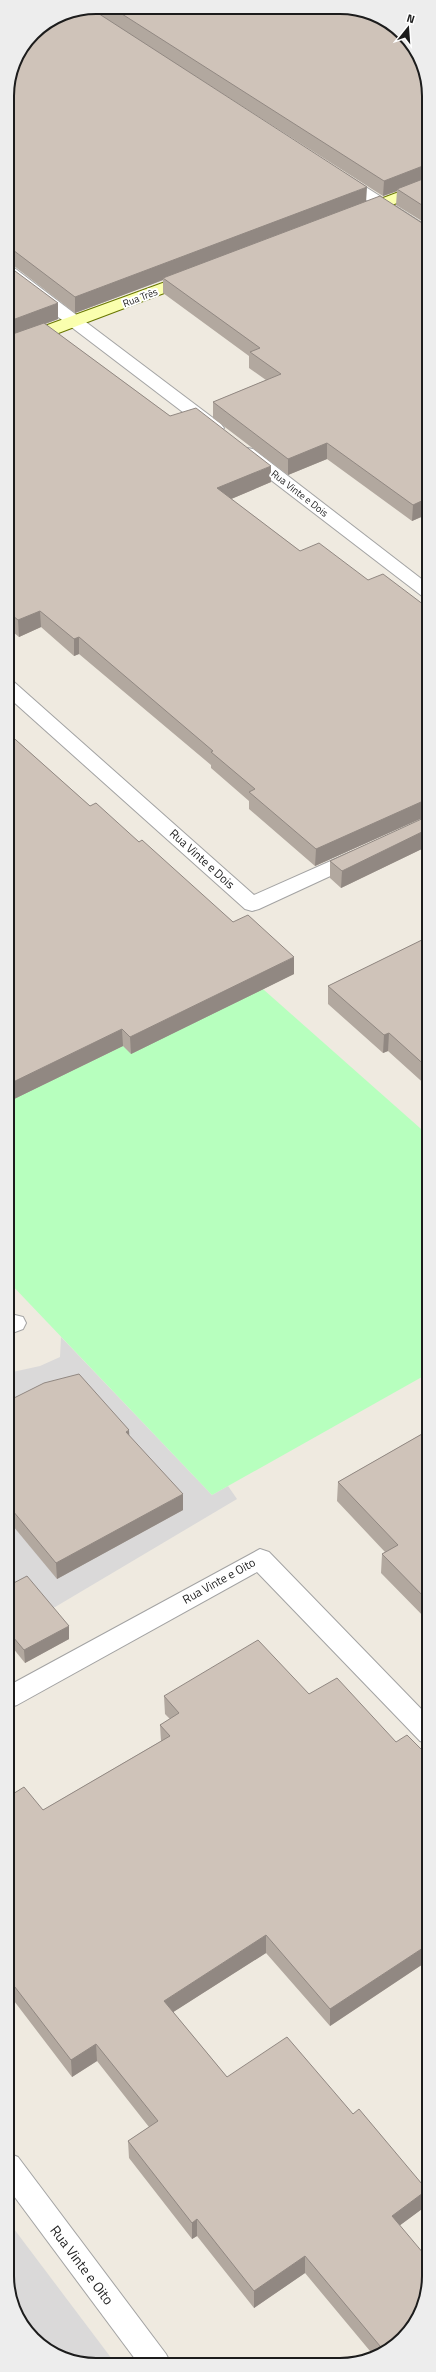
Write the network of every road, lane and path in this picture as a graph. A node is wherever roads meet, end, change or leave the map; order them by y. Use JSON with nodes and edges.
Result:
{"nodes":[{"id":1,"x":328,"y":169,"type":"edge"},
{"id":2,"x":422,"y":188,"type":"edge"},
{"id":3,"x":381,"y":204,"type":"junction"},
{"id":4,"x":344,"y":218,"type":"edge"},
{"id":5,"x":422,"y":230,"type":"edge"},
{"id":6,"x":203,"y":273,"type":"edge"},
{"id":7,"x":14,"y":275,"type":"edge"},
{"id":8,"x":76,"y":321,"type":"junction"},
{"id":9,"x":14,"y":344,"type":"edge"},
{"id":10,"x":422,"y":587,"type":"edge"},
{"id":11,"x":14,"y":692,"type":"edge"},
{"id":12,"x":372,"y":850,"type":"edge"},
{"id":13,"x":14,"y":1695,"type":"edge"},
{"id":14,"x":422,"y":1727,"type":"edge"},
{"id":15,"x":14,"y":2174,"type":"edge"},
{"id":16,"x":152,"y":2358,"type":"edge"}],
"edges":[{"from":1,"to":3,"type":"street"},
{"from":2,"to":3,"type":"street"},
{"from":3,"to":4,"type":"street"},
{"from":3,"to":5,"type":"street"},
{"from":6,"to":8,"type":"street","name":"Rua Três"},
{"from":7,"to":8,"type":"street","name":"Rua Vinte e Dois"},
{"from":8,"to":9,"type":"street","name":"Rua Três"},
{"from":8,"to":10,"type":"street","name":"Rua Vinte e Dois"},
{"from":11,"to":12,"type":"street","name":"Rua Vinte e Dois"},
{"from":13,"to":14,"type":"street","name":"Rua Vinte e Oito"},
{"from":15,"to":16,"type":"street","name":"Rua Vinte e Oito"}]}
